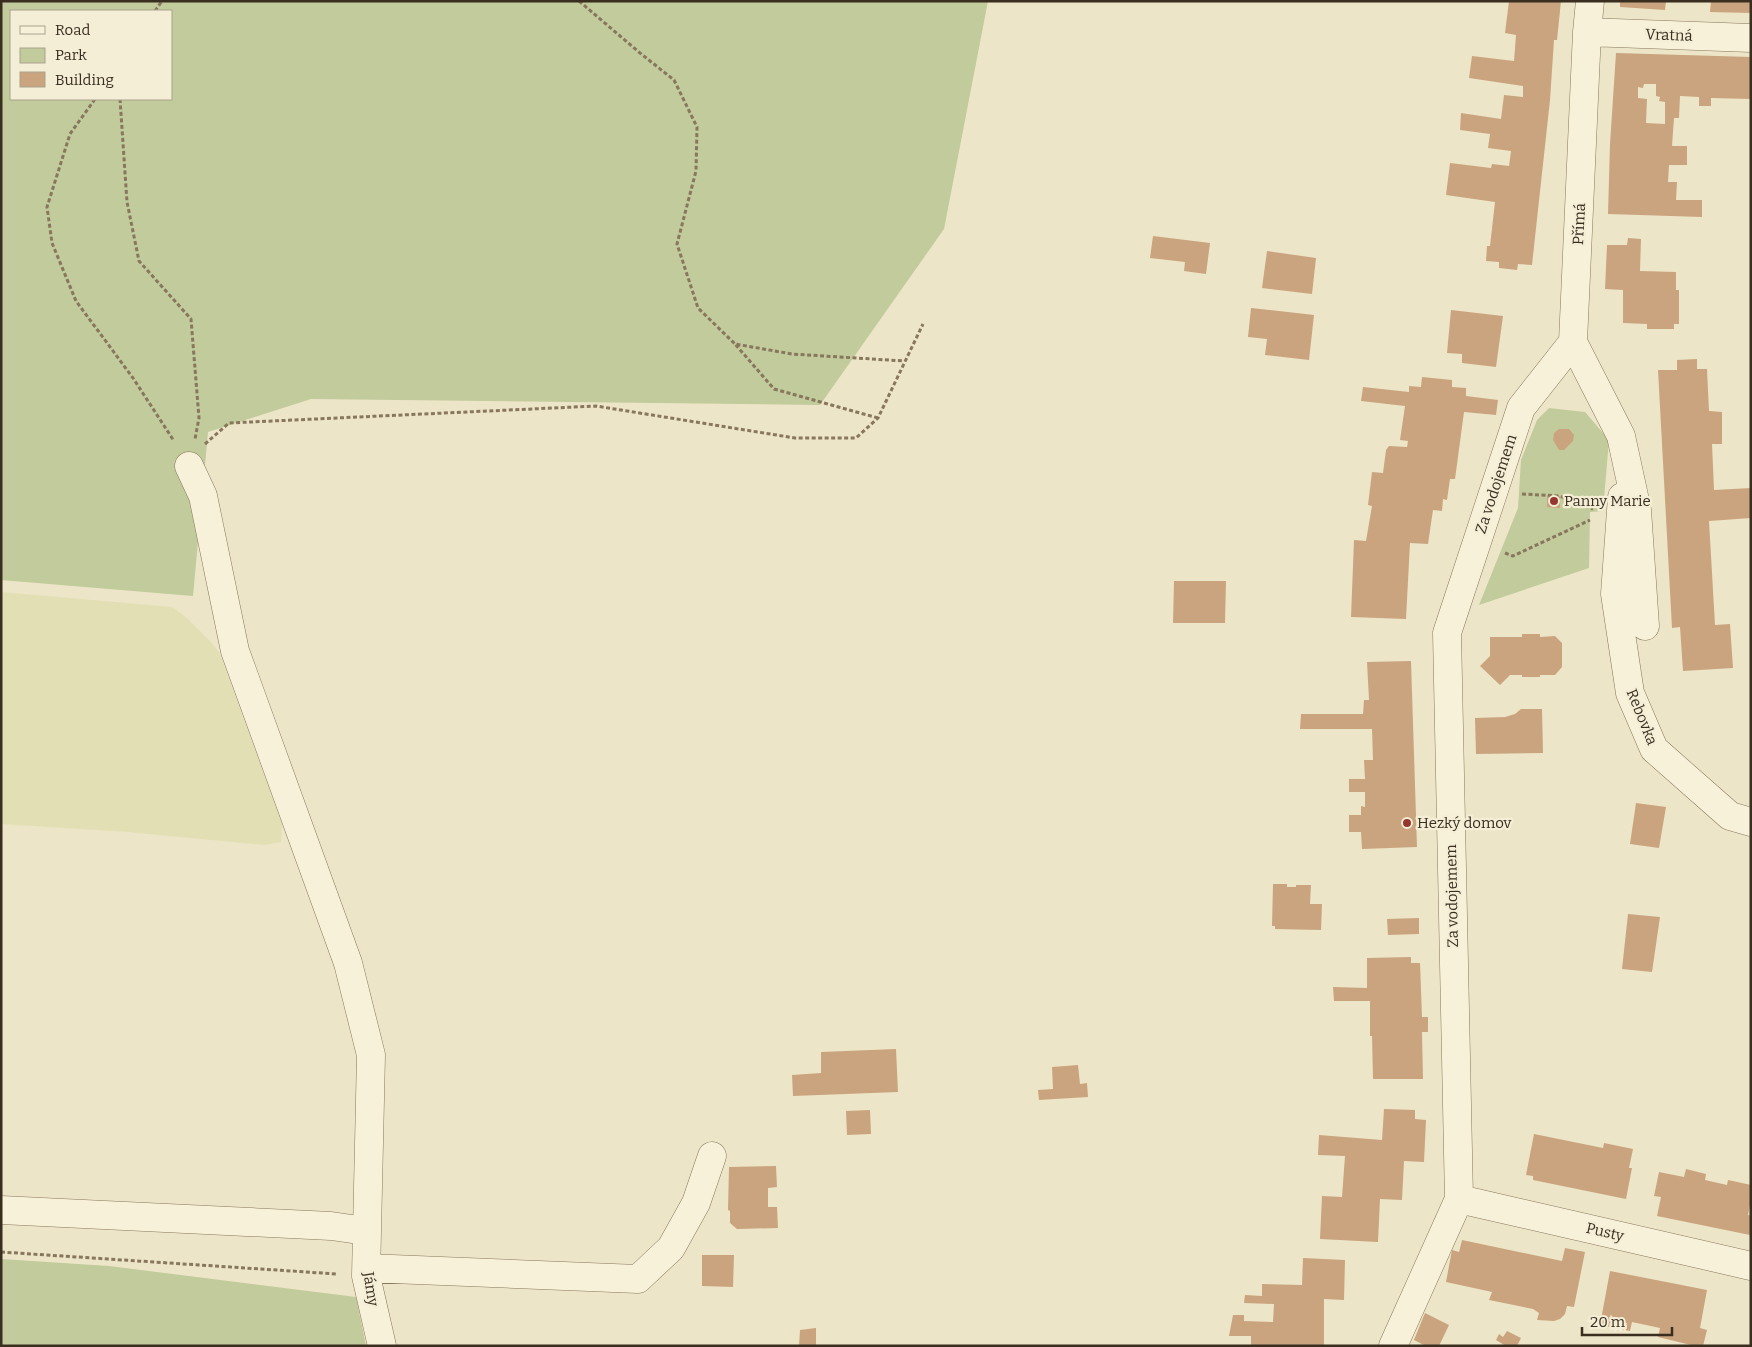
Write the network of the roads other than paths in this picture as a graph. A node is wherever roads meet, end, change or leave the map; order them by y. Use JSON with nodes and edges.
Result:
{"nodes":[{"id":1,"x":1590,"y":1,"type":"edge"},
{"id":2,"x":1587,"y":32,"type":"junction"},
{"id":3,"x":1751,"y":38,"type":"edge"},
{"id":4,"x":1573,"y":342,"type":"junction"},
{"id":5,"x":1621,"y":436,"type":"junction"},
{"id":6,"x":190,"y":466,"type":"road end"},
{"id":7,"x":1615,"y":594,"type":"joint"},
{"id":8,"x":1645,"y":626,"type":"dead end"},
{"id":9,"x":1751,"y":822,"type":"edge"},
{"id":10,"x":712,"y":1156,"type":"dead end"},
{"id":11,"x":1459,"y":1199,"type":"junction"},
{"id":12,"x":1,"y":1210,"type":"edge"},
{"id":13,"x":366,"y":1231,"type":"junction"},
{"id":14,"x":1751,"y":1266,"type":"edge"},
{"id":15,"x":366,"y":1272,"type":"junction"},
{"id":16,"x":382,"y":1346,"type":"edge"},
{"id":17,"x":1392,"y":1346,"type":"edge"}],
"edges":[{"from":1,"to":2,"type":"street","name":"Přímá"},
{"from":2,"to":3,"type":"street","name":"Vratná"},
{"from":2,"to":4,"type":"street","name":"Přímá"},
{"from":4,"to":5,"type":"street","name":"Přímá"},
{"from":4,"to":11,"type":"street","name":"Za vodojemem"},
{"from":5,"to":7,"type":"street","name":"Přímá"},
{"from":5,"to":8,"type":"street","name":"Přímá"},
{"from":6,"to":13,"type":"street","name":"Jámy"},
{"from":7,"to":9,"type":"street","name":"Rebovka"},
{"from":10,"to":15,"type":"street"},
{"from":11,"to":14,"type":"street","name":"Pusty"},
{"from":11,"to":17,"type":"street","name":"Za vodojemem"},
{"from":12,"to":13,"type":"street"},
{"from":13,"to":15,"type":"street","name":"Jámy"},
{"from":15,"to":16,"type":"street","name":"Jámy"}]}
